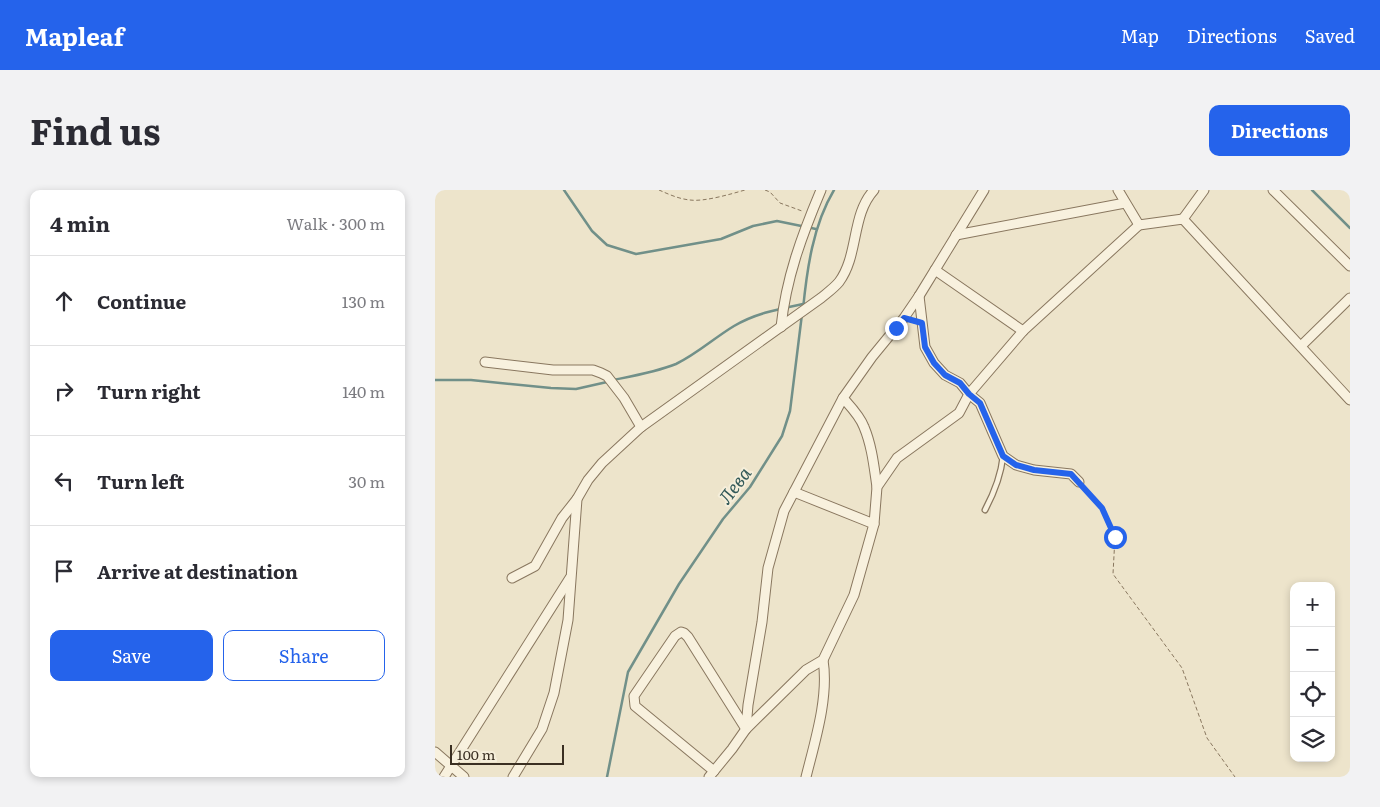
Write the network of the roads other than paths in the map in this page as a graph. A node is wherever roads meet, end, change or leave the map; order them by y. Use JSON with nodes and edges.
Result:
{"nodes":[{"id":1,"x":821,"y":190,"type":"edge"},
{"id":2,"x":874,"y":190,"type":"edge"},
{"id":3,"x":984,"y":190,"type":"edge"},
{"id":4,"x":1118,"y":190,"type":"edge"},
{"id":5,"x":1204,"y":190,"type":"edge"},
{"id":6,"x":1273,"y":190,"type":"edge"},
{"id":7,"x":1125,"y":203,"type":"junction"},
{"id":8,"x":1183,"y":219,"type":"junction"},
{"id":9,"x":1139,"y":225,"type":"junction"},
{"id":10,"x":956,"y":235,"type":"junction"},
{"id":11,"x":1350,"y":266,"type":"edge"},
{"id":12,"x":935,"y":270,"type":"junction"},
{"id":13,"x":919,"y":296,"type":"junction"},
{"id":14,"x":1350,"y":298,"type":"edge"},
{"id":15,"x":904,"y":318,"type":"junction"},
{"id":16,"x":922,"y":323,"type":"junction"},
{"id":17,"x":785,"y":324,"type":"junction"},
{"id":18,"x":1023,"y":331,"type":"junction"},
{"id":19,"x":1301,"y":346,"type":"junction"},
{"id":20,"x":485,"y":362,"type":"dead end"},
{"id":21,"x":969,"y":394,"type":"junction"},
{"id":22,"x":843,"y":398,"type":"junction"},
{"id":23,"x":1350,"y":400,"type":"edge"},
{"id":24,"x":641,"y":428,"type":"junction"},
{"id":25,"x":1003,"y":456,"type":"junction"},
{"id":26,"x":1079,"y":482,"type":"road end"},
{"id":27,"x":877,"y":487,"type":"junction"},
{"id":28,"x":794,"y":492,"type":"junction"},
{"id":29,"x":577,"y":500,"type":"junction"},
{"id":30,"x":985,"y":510,"type":"dead end"},
{"id":31,"x":874,"y":524,"type":"junction"},
{"id":32,"x":572,"y":575,"type":"junction"},
{"id":33,"x":512,"y":578,"type":"dead end"},
{"id":34,"x":823,"y":660,"type":"junction"},
{"id":35,"x":745,"y":729,"type":"junction"},
{"id":36,"x":435,"y":752,"type":"edge"},
{"id":37,"x":451,"y":766,"type":"junction"},
{"id":38,"x":711,"y":774,"type":"edge"},
{"id":39,"x":444,"y":777,"type":"edge"},
{"id":40,"x":464,"y":777,"type":"edge"},
{"id":41,"x":513,"y":777,"type":"edge"},
{"id":42,"x":806,"y":777,"type":"edge"}],
"edges":[{"from":1,"to":17,"type":"street"},
{"from":2,"to":17,"type":"street"},
{"from":3,"to":10,"type":"street"},
{"from":4,"to":7,"type":"street"},
{"from":5,"to":8,"type":"street"},
{"from":6,"to":11,"type":"street"},
{"from":7,"to":9,"type":"street"},
{"from":7,"to":10,"type":"street"},
{"from":8,"to":9,"type":"street"},
{"from":8,"to":19,"type":"street"},
{"from":9,"to":18,"type":"street"},
{"from":10,"to":12,"type":"street"},
{"from":12,"to":13,"type":"street"},
{"from":12,"to":18,"type":"street"},
{"from":13,"to":15,"type":"street"},
{"from":13,"to":16,"type":"street"},
{"from":14,"to":19,"type":"street"},
{"from":15,"to":16,"type":"street"},
{"from":15,"to":22,"type":"street"},
{"from":16,"to":21,"type":"street"},
{"from":17,"to":24,"type":"street"},
{"from":18,"to":21,"type":"street"},
{"from":19,"to":23,"type":"street"},
{"from":20,"to":24,"type":"street"},
{"from":21,"to":25,"type":"street"},
{"from":21,"to":27,"type":"street"},
{"from":22,"to":27,"type":"street"},
{"from":22,"to":28,"type":"street"},
{"from":24,"to":29,"type":"street"},
{"from":25,"to":26,"type":"street"},
{"from":25,"to":30,"type":"lane"},
{"from":27,"to":31,"type":"street"},
{"from":28,"to":31,"type":"street"},
{"from":28,"to":35,"type":"street"},
{"from":29,"to":32,"type":"street"},
{"from":29,"to":33,"type":"street"},
{"from":31,"to":34,"type":"street"},
{"from":32,"to":37,"type":"street"},
{"from":32,"to":41,"type":"street"},
{"from":34,"to":35,"type":"street"},
{"from":34,"to":42,"type":"street"},
{"from":35,"to":38,"type":"street"},
{"from":35,"to":38,"type":"street"},
{"from":36,"to":37,"type":"street"},
{"from":37,"to":39,"type":"street"},
{"from":37,"to":40,"type":"street"}]}
